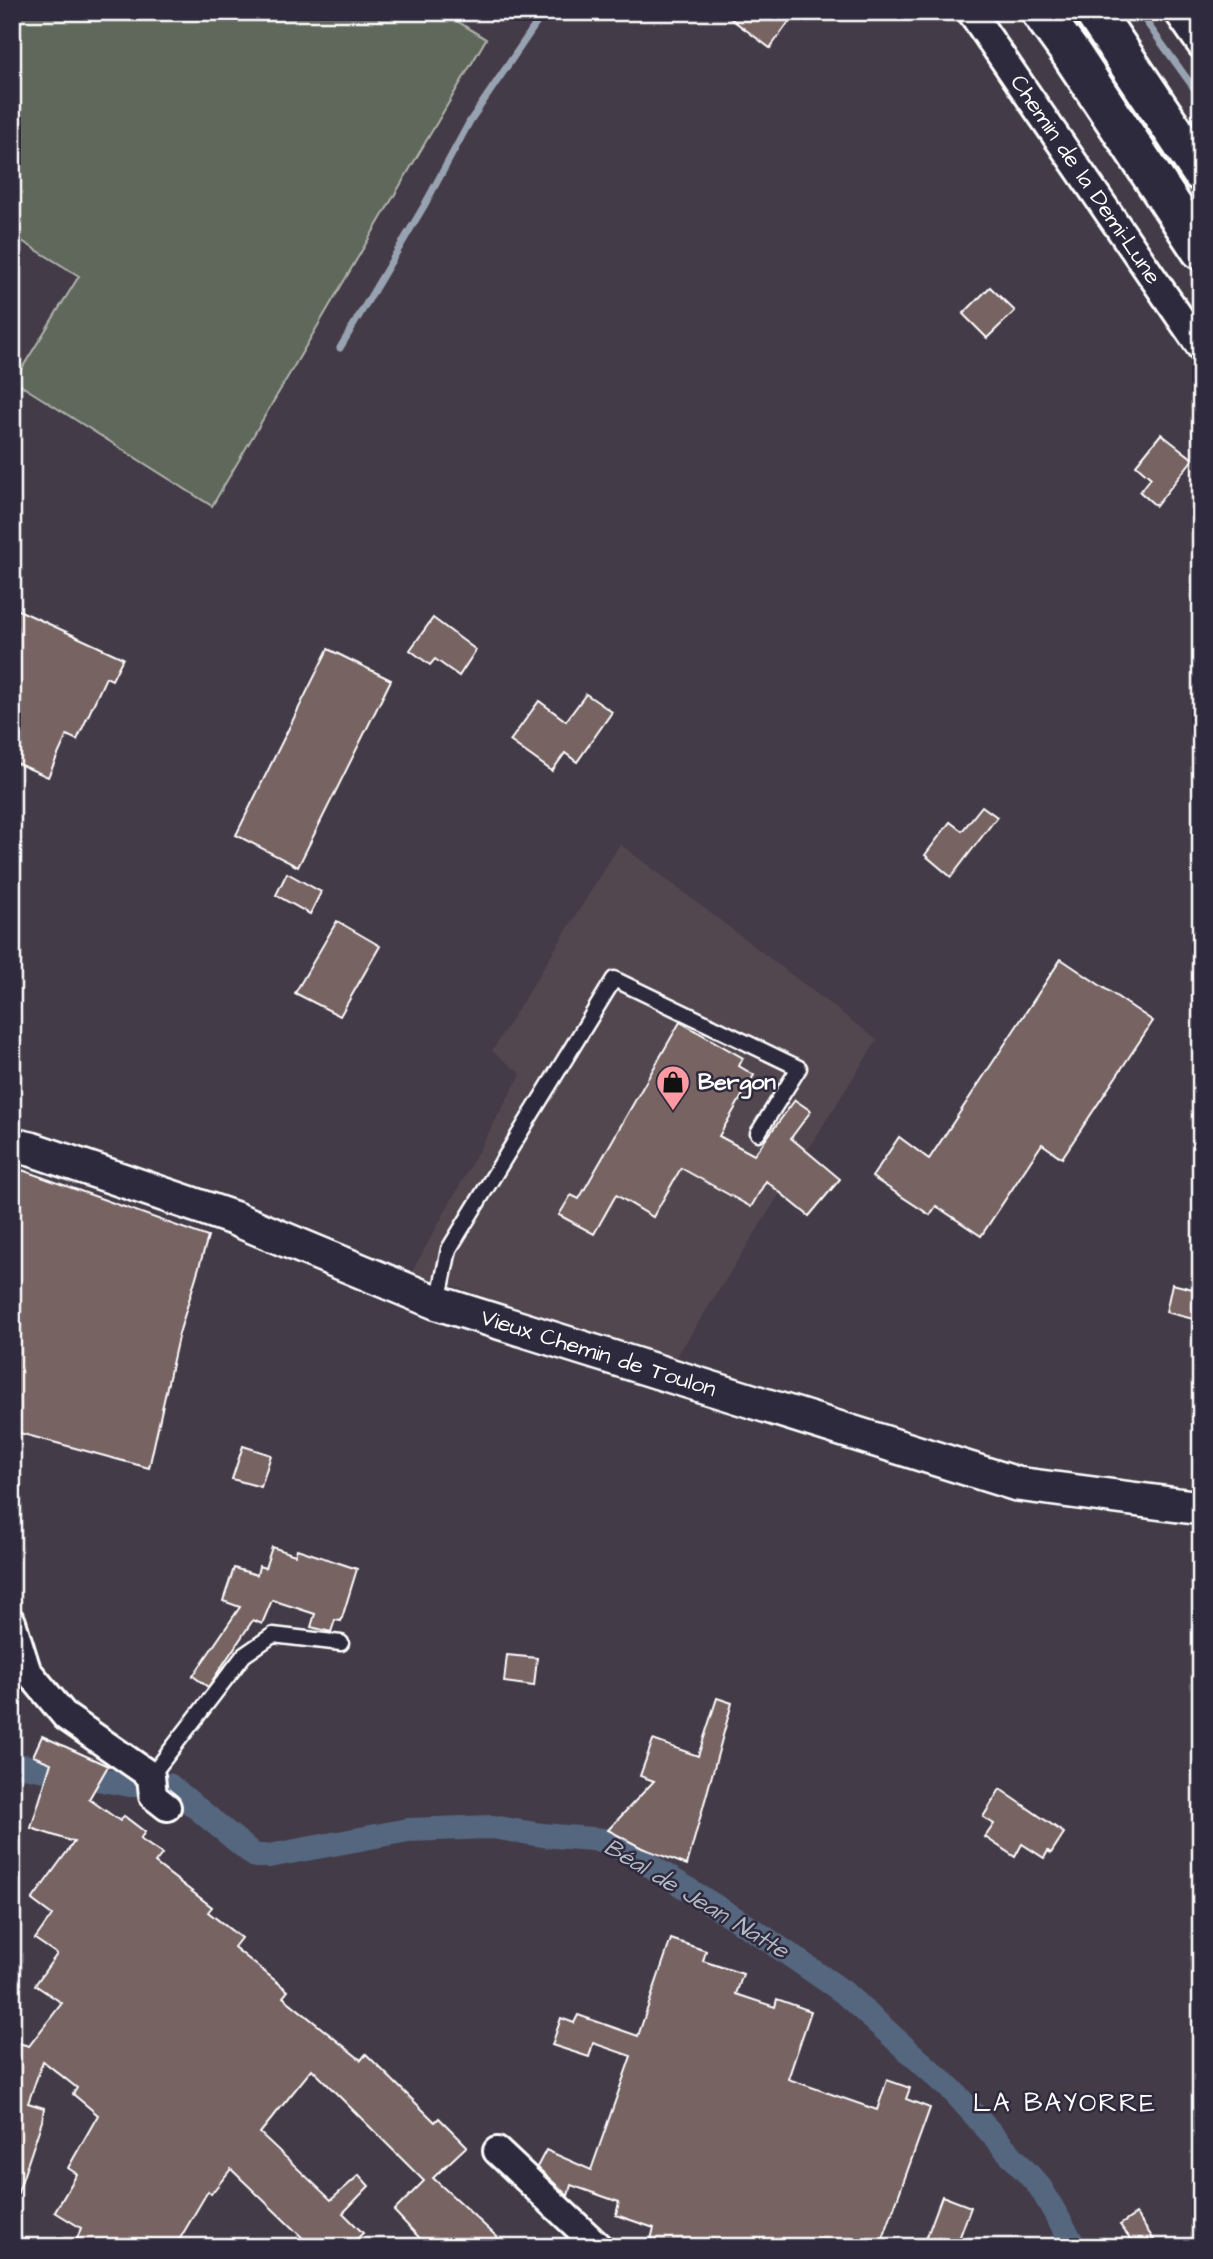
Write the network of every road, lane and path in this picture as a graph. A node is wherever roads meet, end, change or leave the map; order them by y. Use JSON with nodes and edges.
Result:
{"nodes":[{"id":1,"x":971,"y":12,"type":"edge"},
{"id":2,"x":1041,"y":12,"type":"edge"},
{"id":3,"x":1094,"y":12,"type":"edge"},
{"id":4,"x":1178,"y":12,"type":"edge"},
{"id":5,"x":1201,"y":45,"type":"edge"},
{"id":6,"x":1201,"y":172,"type":"edge"},
{"id":7,"x":1201,"y":250,"type":"edge"},
{"id":8,"x":1201,"y":348,"type":"edge"},
{"id":9,"x":758,"y":1133,"type":"dead end"},
{"id":10,"x":12,"y":1145,"type":"edge"},
{"id":11,"x":438,"y":1303,"type":"junction"},
{"id":12,"x":1201,"y":1508,"type":"edge"},
{"id":13,"x":12,"y":1622,"type":"edge"},
{"id":14,"x":341,"y":1643,"type":"dead end"},
{"id":15,"x":155,"y":1790,"type":"joint"},
{"id":16,"x":497,"y":2151,"type":"dead end"},
{"id":17,"x":598,"y":2247,"type":"edge"}],
"edges":[{"from":1,"to":8,"type":"street","name":"Chemin de la Demi-Lune"},
{"from":2,"to":7,"type":"highway"},
{"from":3,"to":6,"type":"highway"},
{"from":4,"to":5,"type":"street"},
{"from":9,"to":11,"type":"lane"},
{"from":10,"to":11,"type":"street","name":"Vieux Chemin de Toulon"},
{"from":11,"to":12,"type":"street","name":"Vieux Chemin de Toulon"},
{"from":13,"to":15,"type":"street"},
{"from":14,"to":15,"type":"lane"},
{"from":16,"to":17,"type":"street"}]}
